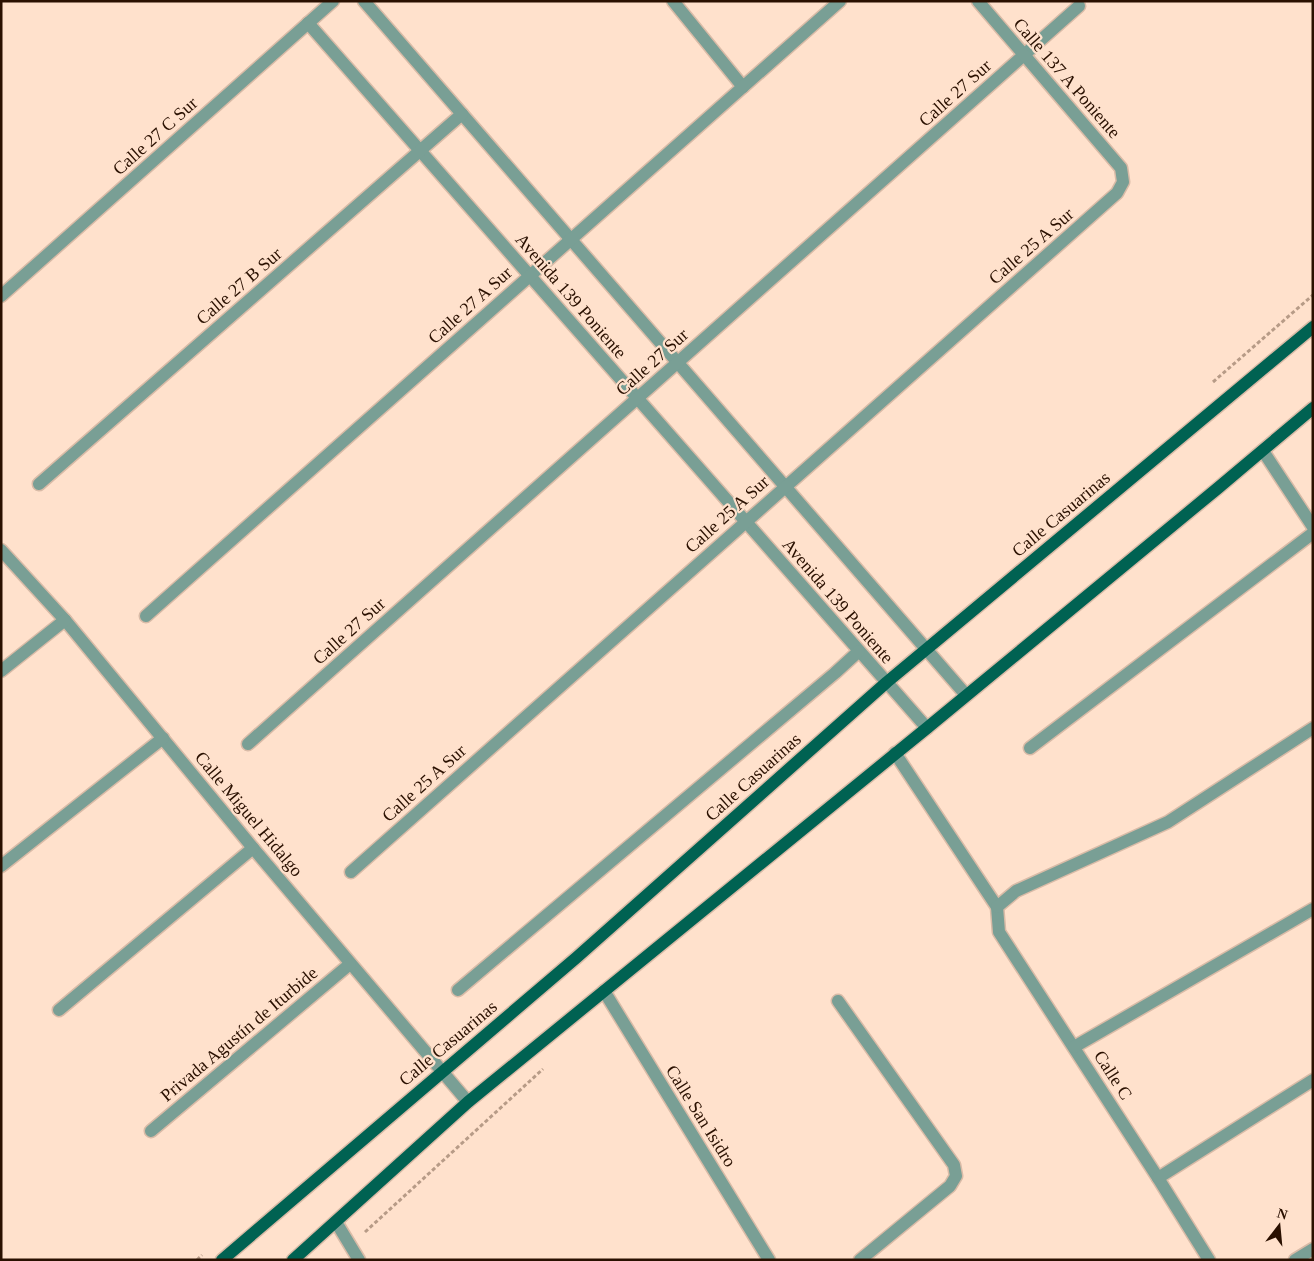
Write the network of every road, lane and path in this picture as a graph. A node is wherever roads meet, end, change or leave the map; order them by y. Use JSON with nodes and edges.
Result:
{"nodes":[{"id":1,"x":333,"y":1,"type":"edge"},
{"id":2,"x":364,"y":1,"type":"edge"},
{"id":3,"x":673,"y":1,"type":"edge"},
{"id":4,"x":840,"y":1,"type":"edge"},
{"id":5,"x":978,"y":1,"type":"edge"},
{"id":6,"x":1079,"y":6,"type":"dead end"},
{"id":7,"x":308,"y":23,"type":"junction"},
{"id":8,"x":1024,"y":55,"type":"junction"},
{"id":9,"x":744,"y":87,"type":"junction"},
{"id":10,"x":462,"y":114,"type":"junction"},
{"id":11,"x":421,"y":151,"type":"junction"},
{"id":12,"x":1123,"y":182,"type":"joint"},
{"id":13,"x":570,"y":239,"type":"junction"},
{"id":14,"x":530,"y":275,"type":"junction"},
{"id":15,"x":1,"y":296,"type":"edge"},
{"id":16,"x":1313,"y":327,"type":"edge"},
{"id":17,"x":678,"y":362,"type":"junction"},
{"id":18,"x":637,"y":398,"type":"junction"},
{"id":19,"x":1313,"y":408,"type":"edge"},
{"id":20,"x":1263,"y":451,"type":"junction"},
{"id":21,"x":39,"y":484,"type":"dead end"},
{"id":22,"x":785,"y":486,"type":"junction"},
{"id":23,"x":746,"y":522,"type":"junction"},
{"id":24,"x":1313,"y":528,"type":"edge"},
{"id":25,"x":1313,"y":533,"type":"edge"},
{"id":26,"x":1,"y":550,"type":"edge"},
{"id":27,"x":146,"y":616,"type":"dead end"},
{"id":28,"x":65,"y":620,"type":"junction"},
{"id":29,"x":927,"y":649,"type":"junction"},
{"id":30,"x":859,"y":651,"type":"junction"},
{"id":31,"x":1,"y":671,"type":"edge"},
{"id":32,"x":887,"y":682,"type":"junction"},
{"id":33,"x":966,"y":695,"type":"junction"},
{"id":34,"x":927,"y":728,"type":"junction"},
{"id":35,"x":1313,"y":728,"type":"edge"},
{"id":36,"x":163,"y":738,"type":"junction"},
{"id":37,"x":248,"y":744,"type":"dead end"},
{"id":38,"x":1030,"y":748,"type":"dead end"},
{"id":39,"x":895,"y":753,"type":"junction"},
{"id":40,"x":253,"y":848,"type":"junction"},
{"id":41,"x":1,"y":866,"type":"edge"},
{"id":42,"x":351,"y":872,"type":"dead end"},
{"id":43,"x":997,"y":908,"type":"junction"},
{"id":44,"x":1313,"y":909,"type":"edge"},
{"id":45,"x":350,"y":964,"type":"junction"},
{"id":46,"x":458,"y":990,"type":"dead end"},
{"id":47,"x":604,"y":991,"type":"junction"},
{"id":48,"x":838,"y":1001,"type":"dead end"},
{"id":49,"x":59,"y":1010,"type":"dead end"},
{"id":50,"x":1074,"y":1047,"type":"junction"},
{"id":51,"x":441,"y":1071,"type":"junction"},
{"id":52,"x":1313,"y":1080,"type":"edge"},
{"id":53,"x":468,"y":1102,"type":"junction"},
{"id":54,"x":151,"y":1130,"type":"dead end"},
{"id":55,"x":1158,"y":1178,"type":"junction"},
{"id":56,"x":336,"y":1222,"type":"junction"},
{"id":57,"x":1313,"y":1249,"type":"edge"},
{"id":58,"x":222,"y":1260,"type":"edge"},
{"id":59,"x":293,"y":1260,"type":"edge"},
{"id":60,"x":359,"y":1260,"type":"edge"},
{"id":61,"x":769,"y":1260,"type":"edge"},
{"id":62,"x":860,"y":1260,"type":"edge"},
{"id":63,"x":1209,"y":1260,"type":"edge"},
{"id":64,"x":1295,"y":1260,"type":"edge"}],
"edges":[{"from":1,"to":7,"type":"street","name":"Calle 27 C Sur"},
{"from":2,"to":10,"type":"street","name":"Avenida 139 Poniente"},
{"from":3,"to":9,"type":"street"},
{"from":4,"to":9,"type":"street","name":"Calle 27 A Sur"},
{"from":5,"to":8,"type":"street","name":"Calle 137 A Poniente"},
{"from":6,"to":8,"type":"street","name":"Calle 27 Sur"},
{"from":7,"to":11,"type":"street","name":"Avenida 139 Poniente"},
{"from":7,"to":15,"type":"street","name":"Calle 27 C Sur"},
{"from":8,"to":12,"type":"street","name":"Calle 137 A Poniente"},
{"from":8,"to":17,"type":"street","name":"Calle 27 Sur"},
{"from":9,"to":13,"type":"street","name":"Calle 27 A Sur"},
{"from":10,"to":11,"type":"street","name":"Calle 27 B Sur"},
{"from":10,"to":13,"type":"street","name":"Avenida 139 Poniente"},
{"from":11,"to":14,"type":"street","name":"Avenida 139 Poniente"},
{"from":11,"to":21,"type":"street","name":"Calle 27 B Sur"},
{"from":12,"to":22,"type":"street","name":"Calle 25 A Sur"},
{"from":13,"to":14,"type":"street","name":"Calle 27 A Sur"},
{"from":13,"to":17,"type":"street","name":"Avenida 139 Poniente"},
{"from":14,"to":18,"type":"street","name":"Avenida 139 Poniente"},
{"from":14,"to":27,"type":"street","name":"Calle 27 A Sur"},
{"from":16,"to":29,"type":"main road","name":"Calle Casuarinas"},
{"from":17,"to":18,"type":"street","name":"Calle 27 Sur"},
{"from":17,"to":22,"type":"street","name":"Avenida 139 Poniente"},
{"from":18,"to":23,"type":"street","name":"Avenida 139 Poniente"},
{"from":18,"to":37,"type":"street","name":"Calle 27 Sur"},
{"from":19,"to":20,"type":"main road"},
{"from":20,"to":24,"type":"street"},
{"from":20,"to":33,"type":"main road"},
{"from":22,"to":23,"type":"street","name":"Calle 25 A Sur"},
{"from":22,"to":29,"type":"street","name":"Avenida 139 Poniente"},
{"from":23,"to":30,"type":"street","name":"Avenida 139 Poniente"},
{"from":23,"to":42,"type":"street","name":"Calle 25 A Sur"},
{"from":25,"to":38,"type":"street"},
{"from":26,"to":28,"type":"street","name":"Calle Miguel Hidalgo"},
{"from":28,"to":31,"type":"street"},
{"from":28,"to":36,"type":"street","name":"Calle Miguel Hidalgo"},
{"from":29,"to":32,"type":"main road","name":"Calle Casuarinas"},
{"from":29,"to":33,"type":"street","name":"Avenida 139 Poniente"},
{"from":30,"to":32,"type":"street","name":"Avenida 139 Poniente"},
{"from":30,"to":46,"type":"street"},
{"from":32,"to":34,"type":"street","name":"Avenida 139 Poniente"},
{"from":32,"to":51,"type":"main road","name":"Calle Casuarinas"},
{"from":33,"to":34,"type":"main road"},
{"from":34,"to":39,"type":"main road"},
{"from":35,"to":43,"type":"street"},
{"from":36,"to":40,"type":"street","name":"Calle Miguel Hidalgo"},
{"from":36,"to":41,"type":"street"},
{"from":39,"to":43,"type":"street"},
{"from":39,"to":47,"type":"main road"},
{"from":40,"to":45,"type":"street","name":"Calle Miguel Hidalgo"},
{"from":40,"to":49,"type":"street"},
{"from":43,"to":50,"type":"street","name":"Calle C"},
{"from":44,"to":50,"type":"street"},
{"from":45,"to":51,"type":"street","name":"Calle Miguel Hidalgo"},
{"from":45,"to":54,"type":"street","name":"Privada Agustín de Iturbide"},
{"from":47,"to":53,"type":"main road"},
{"from":47,"to":61,"type":"street","name":"Calle San Isidro"},
{"from":48,"to":62,"type":"street"},
{"from":50,"to":55,"type":"street","name":"Calle C"},
{"from":51,"to":53,"type":"street","name":"Calle Miguel Hidalgo"},
{"from":51,"to":58,"type":"main road","name":"Calle Casuarinas"},
{"from":52,"to":55,"type":"street"},
{"from":53,"to":56,"type":"main road"},
{"from":55,"to":63,"type":"street","name":"Calle C"},
{"from":56,"to":59,"type":"main road"},
{"from":56,"to":60,"type":"street"},
{"from":57,"to":64,"type":"street"}]}
